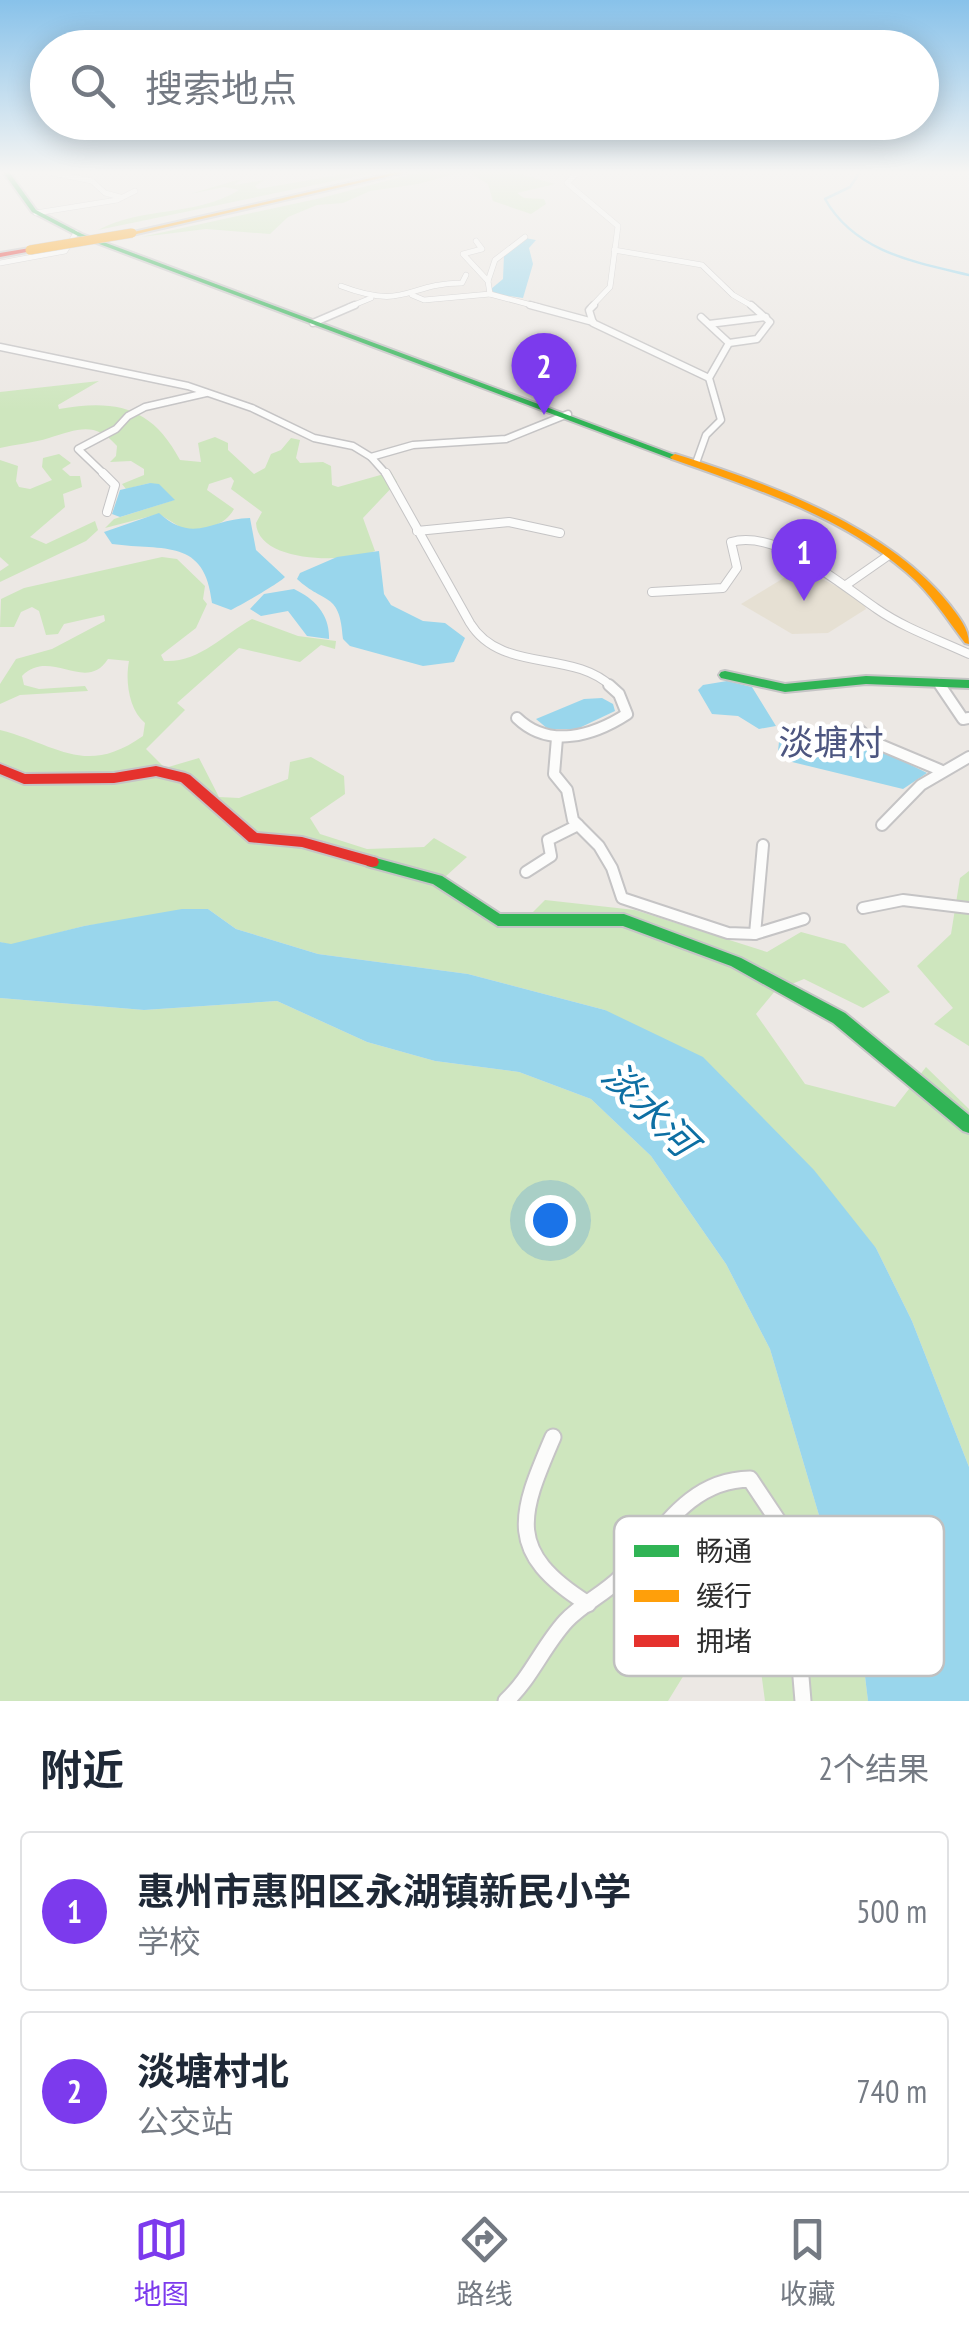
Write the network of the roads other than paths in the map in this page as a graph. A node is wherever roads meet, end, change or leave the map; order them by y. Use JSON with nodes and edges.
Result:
{"nodes":[{"id":1,"x":63,"y":251,"type":"edge"},
{"id":2,"x":124,"y":251,"type":"edge"},
{"id":3,"x":473,"y":251,"type":"edge"},
{"id":4,"x":506,"y":251,"type":"edge"},
{"id":5,"x":614,"y":251,"type":"edge"},
{"id":6,"x":622,"y":251,"type":"edge"},
{"id":7,"x":0,"y":263,"type":"edge"},
{"id":8,"x":454,"y":274,"type":"dead end"},
{"id":9,"x":466,"y":275,"type":"junction"},
{"id":10,"x":485,"y":278,"type":"junction"},
{"id":11,"x":462,"y":283,"type":"junction"},
{"id":12,"x":341,"y":286,"type":"dead end"},
{"id":13,"x":456,"y":294,"type":"junction"},
{"id":14,"x":490,"y":294,"type":"junction"},
{"id":15,"x":412,"y":295,"type":"junction"},
{"id":16,"x":372,"y":298,"type":"junction"},
{"id":17,"x":700,"y":317,"type":"dead end"},
{"id":18,"x":766,"y":317,"type":"junction"},
{"id":19,"x":592,"y":322,"type":"junction"},
{"id":20,"x":313,"y":323,"type":"junction"},
{"id":21,"x":709,"y":324,"type":"junction"},
{"id":22,"x":730,"y":343,"type":"junction"},
{"id":23,"x":0,"y":347,"type":"edge"},
{"id":24,"x":709,"y":378,"type":"junction"},
{"id":25,"x":207,"y":393,"type":"junction"},
{"id":26,"x":568,"y":414,"type":"junction"},
{"id":27,"x":371,"y":457,"type":"junction"},
{"id":28,"x":696,"y":463,"type":"junction"},
{"id":29,"x":107,"y":512,"type":"dead end"},
{"id":30,"x":417,"y":531,"type":"junction"},
{"id":31,"x":560,"y":533,"type":"dead end"},
{"id":32,"x":889,"y":555,"type":"junction"},
{"id":33,"x":846,"y":585,"type":"junction"},
{"id":34,"x":652,"y":592,"type":"dead end"},
{"id":35,"x":969,"y":640,"type":"edge"},
{"id":36,"x":969,"y":654,"type":"edge"},
{"id":37,"x":725,"y":675,"type":"dead end"},
{"id":38,"x":939,"y":683,"type":"junction"},
{"id":39,"x":969,"y":684,"type":"edge"},
{"id":40,"x":516,"y":718,"type":"dead end"},
{"id":41,"x":969,"y":718,"type":"edge"},
{"id":42,"x":857,"y":728,"type":"dead end"},
{"id":43,"x":556,"y":738,"type":"junction"},
{"id":44,"x":969,"y":757,"type":"edge"},
{"id":45,"x":0,"y":769,"type":"edge"},
{"id":46,"x":940,"y":770,"type":"junction"},
{"id":47,"x":578,"y":825,"type":"junction"},
{"id":48,"x":882,"y":825,"type":"dead end"},
{"id":49,"x":763,"y":845,"type":"dead end"},
{"id":50,"x":526,"y":872,"type":"dead end"},
{"id":51,"x":863,"y":908,"type":"dead end"},
{"id":52,"x":969,"y":908,"type":"edge"},
{"id":53,"x":804,"y":919,"type":"dead end"},
{"id":54,"x":755,"y":934,"type":"junction"},
{"id":55,"x":969,"y":1125,"type":"edge"},
{"id":56,"x":553,"y":1437,"type":"dead end"},
{"id":57,"x":674,"y":1516,"type":"edge"},
{"id":58,"x":775,"y":1516,"type":"edge"},
{"id":59,"x":614,"y":1583,"type":"edge"},
{"id":60,"x":588,"y":1604,"type":"junction"},
{"id":61,"x":801,"y":1676,"type":"edge"},
{"id":62,"x":506,"y":1701,"type":"edge"},
{"id":63,"x":803,"y":1701,"type":"edge"}],
"edges":[{"from":1,"to":7,"type":"street"},
{"from":2,"to":20,"type":"main road"},
{"from":3,"to":10,"type":"street"},
{"from":4,"to":10,"type":"street"},
{"from":5,"to":19,"type":"street"},
{"from":6,"to":18,"type":"street"},
{"from":8,"to":9,"type":"street"},
{"from":9,"to":10,"type":"street"},
{"from":9,"to":11,"type":"street"},
{"from":10,"to":14,"type":"street"},
{"from":11,"to":13,"type":"street"},
{"from":11,"to":15,"type":"street"},
{"from":12,"to":16,"type":"street"},
{"from":13,"to":14,"type":"street"},
{"from":13,"to":15,"type":"street"},
{"from":14,"to":19,"type":"street"},
{"from":15,"to":16,"type":"street"},
{"from":16,"to":20,"type":"street"},
{"from":17,"to":21,"type":"street"},
{"from":18,"to":21,"type":"street"},
{"from":18,"to":22,"type":"street"},
{"from":19,"to":24,"type":"street"},
{"from":20,"to":26,"type":"main road"},
{"from":21,"to":22,"type":"street"},
{"from":22,"to":24,"type":"street"},
{"from":23,"to":25,"type":"street"},
{"from":24,"to":28,"type":"street"},
{"from":25,"to":27,"type":"street"},
{"from":25,"to":29,"type":"street"},
{"from":26,"to":27,"type":"street"},
{"from":26,"to":28,"type":"main road"},
{"from":27,"to":30,"type":"street"},
{"from":28,"to":32,"type":"main road"},
{"from":30,"to":31,"type":"street"},
{"from":30,"to":43,"type":"street"},
{"from":32,"to":33,"type":"street"},
{"from":32,"to":35,"type":"main road"},
{"from":33,"to":34,"type":"street"},
{"from":33,"to":36,"type":"street"},
{"from":37,"to":38,"type":"main road"},
{"from":38,"to":39,"type":"main road"},
{"from":38,"to":41,"type":"street"},
{"from":40,"to":43,"type":"street"},
{"from":42,"to":46,"type":"street"},
{"from":43,"to":47,"type":"street"},
{"from":44,"to":46,"type":"street"},
{"from":45,"to":55,"type":"main road"},
{"from":46,"to":48,"type":"street"},
{"from":47,"to":50,"type":"street"},
{"from":47,"to":54,"type":"street"},
{"from":49,"to":54,"type":"street"},
{"from":51,"to":52,"type":"street"},
{"from":53,"to":54,"type":"street"},
{"from":56,"to":60,"type":"street"},
{"from":57,"to":58,"type":"street"},
{"from":59,"to":60,"type":"street"},
{"from":60,"to":62,"type":"street"},
{"from":61,"to":63,"type":"street"}]}
